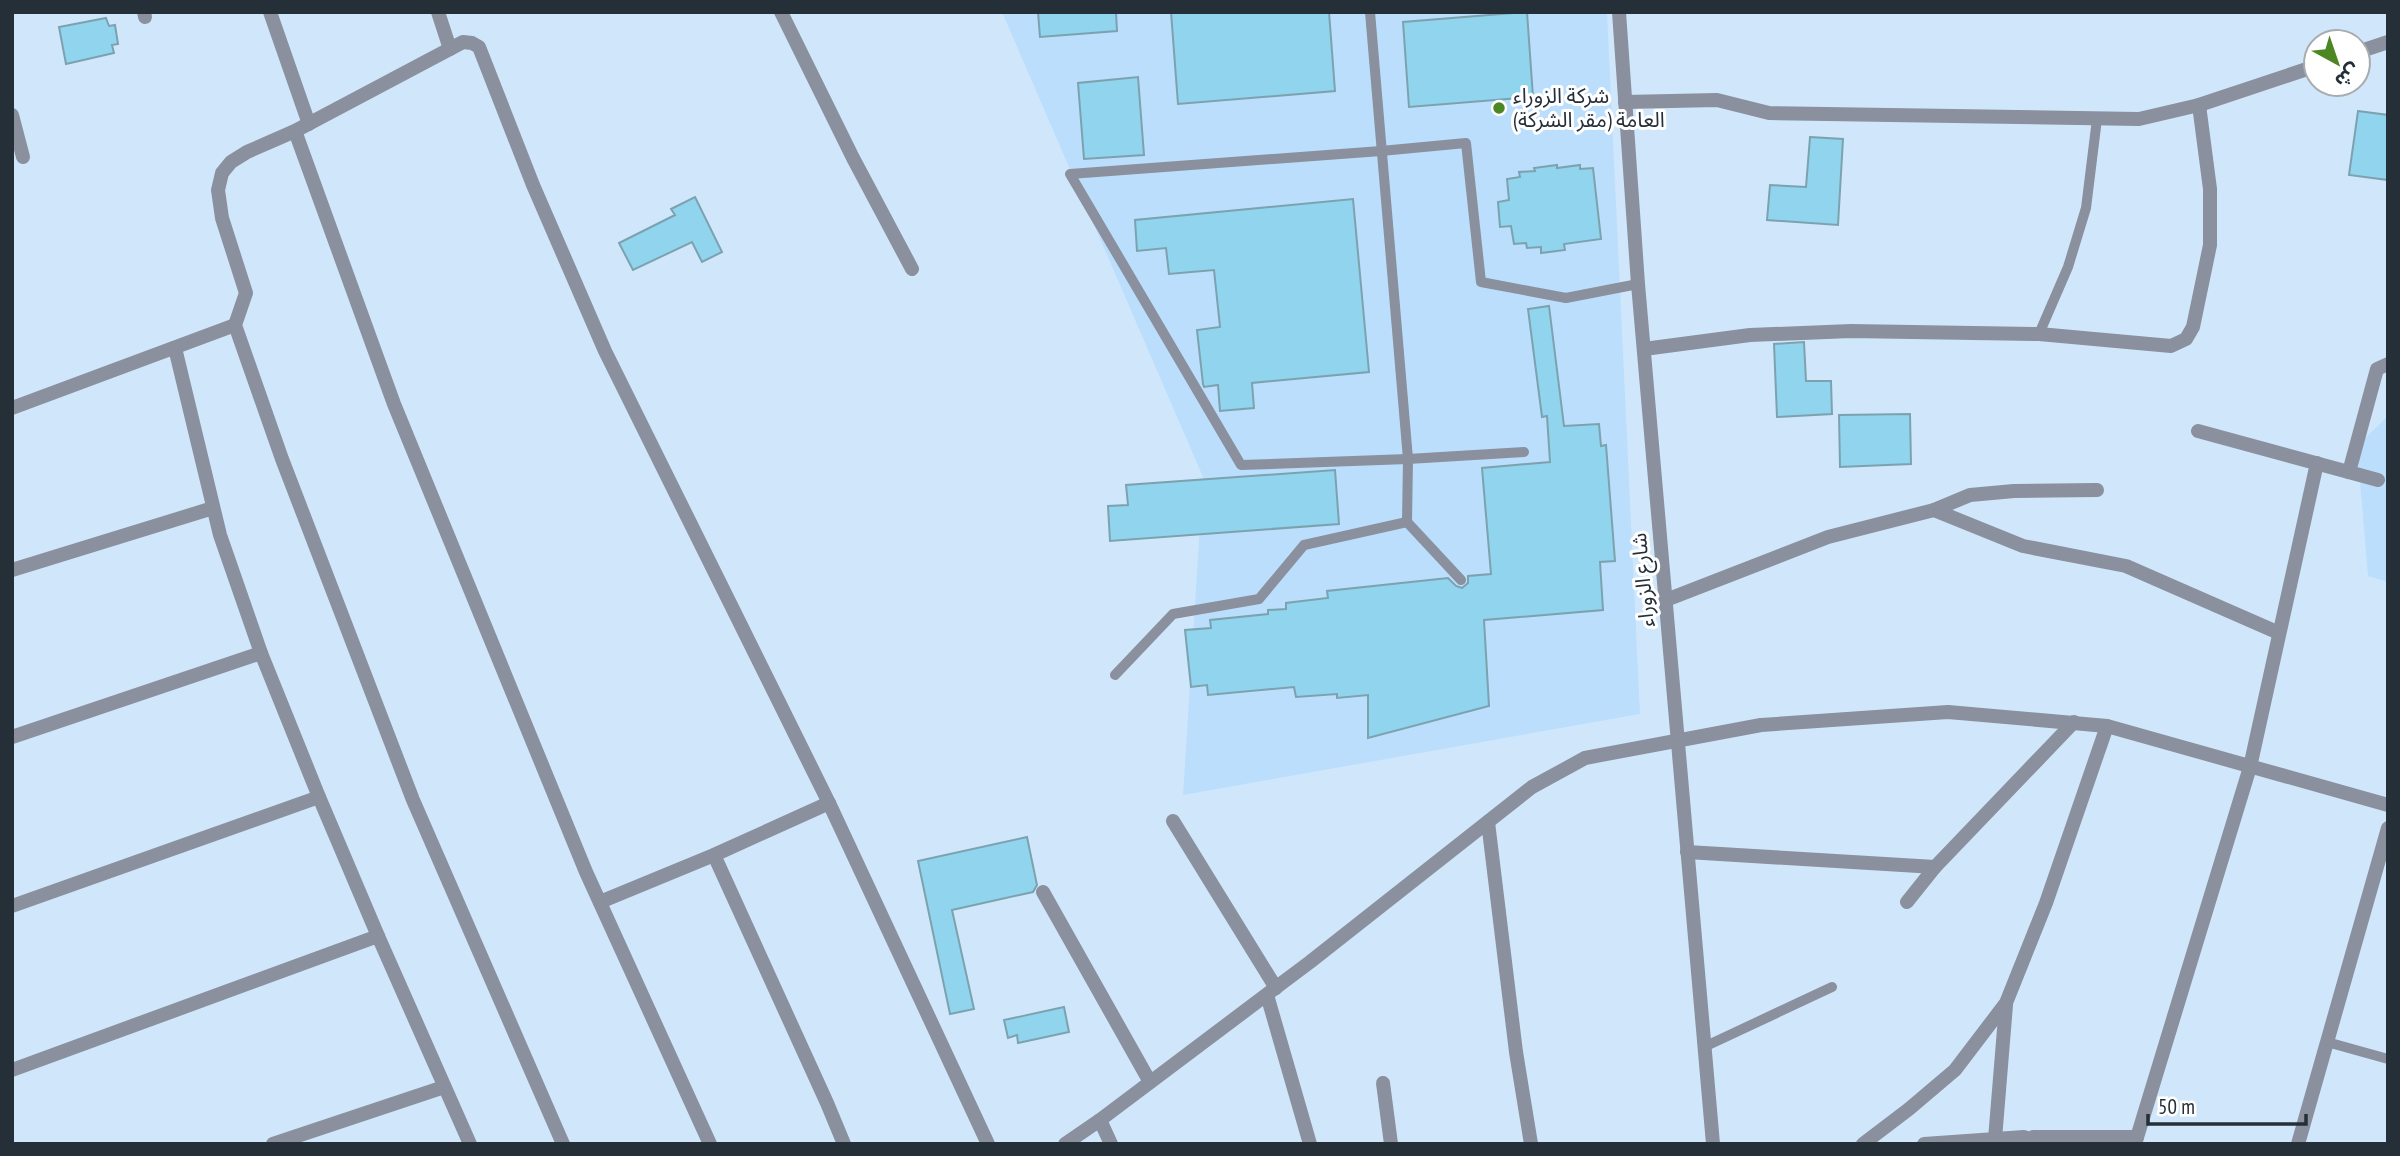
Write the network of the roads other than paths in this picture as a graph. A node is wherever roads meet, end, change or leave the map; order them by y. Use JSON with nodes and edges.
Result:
{"nodes":[{"id":1,"x":270,"y":12,"type":"edge"},
{"id":2,"x":438,"y":12,"type":"edge"},
{"id":3,"x":781,"y":12,"type":"edge"},
{"id":4,"x":1370,"y":12,"type":"edge"},
{"id":5,"x":1619,"y":12,"type":"edge"},
{"id":6,"x":450,"y":50,"type":"junction"},
{"id":7,"x":2302,"y":71,"type":"edge"},
{"id":8,"x":1625,"y":102,"type":"junction"},
{"id":9,"x":2199,"y":105,"type":"junction"},
{"id":10,"x":12,"y":115,"type":"edge"},
{"id":11,"x":2097,"y":119,"type":"junction"},
{"id":12,"x":309,"y":124,"type":"junction"},
{"id":13,"x":295,"y":131,"type":"junction"},
{"id":14,"x":1381,"y":152,"type":"junction"},
{"id":15,"x":23,"y":157,"type":"dead end"},
{"id":16,"x":912,"y":269,"type":"dead end"},
{"id":17,"x":1638,"y":284,"type":"junction"},
{"id":18,"x":235,"y":325,"type":"junction"},
{"id":19,"x":2039,"y":334,"type":"junction"},
{"id":20,"x":175,"y":348,"type":"junction"},
{"id":21,"x":1644,"y":349,"type":"junction"},
{"id":22,"x":2388,"y":363,"type":"edge"},
{"id":23,"x":12,"y":408,"type":"edge"},
{"id":24,"x":2198,"y":431,"type":"dead end"},
{"id":25,"x":1524,"y":452,"type":"dead end"},
{"id":26,"x":1408,"y":459,"type":"junction"},
{"id":27,"x":2317,"y":463,"type":"junction"},
{"id":28,"x":2348,"y":471,"type":"junction"},
{"id":29,"x":2378,"y":480,"type":"dead end"},
{"id":30,"x":2097,"y":490,"type":"dead end"},
{"id":31,"x":214,"y":508,"type":"junction"},
{"id":32,"x":1934,"y":510,"type":"junction"},
{"id":33,"x":1407,"y":522,"type":"junction"},
{"id":34,"x":12,"y":570,"type":"edge"},
{"id":35,"x":1461,"y":580,"type":"dead end"},
{"id":36,"x":1666,"y":600,"type":"junction"},
{"id":37,"x":2279,"y":633,"type":"junction"},
{"id":38,"x":261,"y":653,"type":"junction"},
{"id":39,"x":1115,"y":675,"type":"dead end"},
{"id":40,"x":2074,"y":722,"type":"junction"},
{"id":41,"x":2107,"y":726,"type":"junction"},
{"id":42,"x":12,"y":737,"type":"edge"},
{"id":43,"x":1677,"y":740,"type":"junction"},
{"id":44,"x":2249,"y":767,"type":"junction"},
{"id":45,"x":319,"y":797,"type":"junction"},
{"id":46,"x":829,"y":803,"type":"junction"},
{"id":47,"x":2388,"y":805,"type":"edge"},
{"id":48,"x":1173,"y":821,"type":"dead end"},
{"id":49,"x":1488,"y":822,"type":"junction"},
{"id":50,"x":2388,"y":828,"type":"edge"},
{"id":51,"x":1687,"y":852,"type":"junction"},
{"id":52,"x":714,"y":855,"type":"junction"},
{"id":53,"x":1935,"y":867,"type":"junction"},
{"id":54,"x":1044,"y":892,"type":"dead end"},
{"id":55,"x":600,"y":902,"type":"junction"},
{"id":56,"x":1907,"y":902,"type":"dead end"},
{"id":57,"x":12,"y":906,"type":"edge"},
{"id":58,"x":378,"y":936,"type":"junction"},
{"id":59,"x":1832,"y":987,"type":"dead end"},
{"id":60,"x":1271,"y":991,"type":"junction"},
{"id":61,"x":2006,"y":1003,"type":"junction"},
{"id":62,"x":2327,"y":1042,"type":"junction"},
{"id":63,"x":1704,"y":1047,"type":"junction"},
{"id":64,"x":2388,"y":1059,"type":"edge"},
{"id":65,"x":12,"y":1070,"type":"edge"},
{"id":66,"x":1150,"y":1082,"type":"junction"},
{"id":67,"x":1383,"y":1083,"type":"dead end"},
{"id":68,"x":444,"y":1087,"type":"junction"},
{"id":69,"x":1100,"y":1120,"type":"junction"},
{"id":70,"x":2024,"y":1137,"type":"junction"},
{"id":71,"x":1995,"y":1139,"type":"junction"},
{"id":72,"x":2136,"y":1141,"type":"edge"},
{"id":73,"x":273,"y":1144,"type":"edge"},
{"id":74,"x":470,"y":1144,"type":"edge"},
{"id":75,"x":563,"y":1144,"type":"edge"},
{"id":76,"x":710,"y":1144,"type":"edge"},
{"id":77,"x":844,"y":1144,"type":"edge"},
{"id":78,"x":988,"y":1144,"type":"edge"},
{"id":79,"x":1065,"y":1144,"type":"edge"},
{"id":80,"x":1111,"y":1144,"type":"edge"},
{"id":81,"x":1310,"y":1144,"type":"edge"},
{"id":82,"x":1391,"y":1144,"type":"edge"},
{"id":83,"x":1531,"y":1144,"type":"edge"},
{"id":84,"x":1713,"y":1144,"type":"edge"},
{"id":85,"x":1726,"y":1144,"type":"edge"},
{"id":86,"x":1863,"y":1144,"type":"edge"},
{"id":87,"x":1924,"y":1144,"type":"edge"},
{"id":88,"x":2042,"y":1144,"type":"edge"},
{"id":89,"x":2298,"y":1144,"type":"edge"}],
"edges":[{"from":1,"to":12,"type":"street"},
{"from":2,"to":6,"type":"street"},
{"from":3,"to":16,"type":"street"},
{"from":4,"to":14,"type":"lane"},
{"from":5,"to":8,"type":"street","name":"شارع الزوراء"},
{"from":6,"to":12,"type":"street"},
{"from":6,"to":46,"type":"street"},
{"from":7,"to":9,"type":"street"},
{"from":8,"to":11,"type":"street"},
{"from":8,"to":17,"type":"street","name":"شارع الزوراء"},
{"from":9,"to":11,"type":"street"},
{"from":9,"to":19,"type":"street"},
{"from":10,"to":15,"type":"street"},
{"from":11,"to":19,"type":"lane"},
{"from":12,"to":13,"type":"street"},
{"from":13,"to":18,"type":"street"},
{"from":13,"to":55,"type":"street"},
{"from":14,"to":17,"type":"lane"},
{"from":14,"to":26,"type":"lane"},
{"from":14,"to":26,"type":"lane"},
{"from":17,"to":21,"type":"street","name":"شارع الزوراء"},
{"from":18,"to":20,"type":"street"},
{"from":18,"to":75,"type":"street"},
{"from":19,"to":21,"type":"street"},
{"from":20,"to":23,"type":"street"},
{"from":20,"to":31,"type":"street"},
{"from":21,"to":36,"type":"street","name":"شارع الزوراء"},
{"from":22,"to":28,"type":"street"},
{"from":24,"to":27,"type":"street"},
{"from":25,"to":26,"type":"lane"},
{"from":26,"to":33,"type":"lane"},
{"from":27,"to":28,"type":"street"},
{"from":27,"to":37,"type":"street"},
{"from":28,"to":29,"type":"street"},
{"from":30,"to":32,"type":"street"},
{"from":31,"to":34,"type":"street"},
{"from":31,"to":38,"type":"street"},
{"from":32,"to":36,"type":"street"},
{"from":32,"to":37,"type":"street"},
{"from":33,"to":35,"type":"lane"},
{"from":33,"to":39,"type":"lane"},
{"from":36,"to":43,"type":"street","name":"شارع الزوراء"},
{"from":37,"to":44,"type":"street"},
{"from":38,"to":42,"type":"street"},
{"from":38,"to":45,"type":"street"},
{"from":40,"to":41,"type":"street"},
{"from":40,"to":43,"type":"street"},
{"from":40,"to":53,"type":"street"},
{"from":41,"to":44,"type":"street"},
{"from":41,"to":61,"type":"street"},
{"from":43,"to":49,"type":"street"},
{"from":43,"to":51,"type":"street","name":"شارع الزوراء"},
{"from":44,"to":47,"type":"street"},
{"from":44,"to":72,"type":"street"},
{"from":45,"to":57,"type":"street"},
{"from":45,"to":58,"type":"street"},
{"from":46,"to":52,"type":"street"},
{"from":46,"to":78,"type":"street"},
{"from":48,"to":60,"type":"street"},
{"from":49,"to":60,"type":"street"},
{"from":49,"to":83,"type":"street"},
{"from":50,"to":62,"type":"street"},
{"from":51,"to":53,"type":"street"},
{"from":51,"to":63,"type":"street","name":"شارع الزوراء"},
{"from":52,"to":55,"type":"street"},
{"from":52,"to":77,"type":"street"},
{"from":53,"to":56,"type":"street"},
{"from":54,"to":66,"type":"street"},
{"from":55,"to":76,"type":"street"},
{"from":58,"to":65,"type":"street"},
{"from":58,"to":68,"type":"street"},
{"from":59,"to":63,"type":"lane"},
{"from":60,"to":66,"type":"street"},
{"from":60,"to":81,"type":"street"},
{"from":61,"to":71,"type":"street"},
{"from":61,"to":86,"type":"street"},
{"from":62,"to":64,"type":"lane"},
{"from":62,"to":89,"type":"street"},
{"from":63,"to":84,"type":"street","name":"شارع الزوراء"},
{"from":66,"to":69,"type":"street"},
{"from":67,"to":82,"type":"street"},
{"from":68,"to":73,"type":"street"},
{"from":68,"to":74,"type":"street"},
{"from":69,"to":79,"type":"street"},
{"from":69,"to":80,"type":"street"},
{"from":70,"to":71,"type":"street"},
{"from":70,"to":72,"type":"street"},
{"from":70,"to":88,"type":"street"},
{"from":71,"to":87,"type":"street"},
{"from":84,"to":85,"type":"street"}]}
